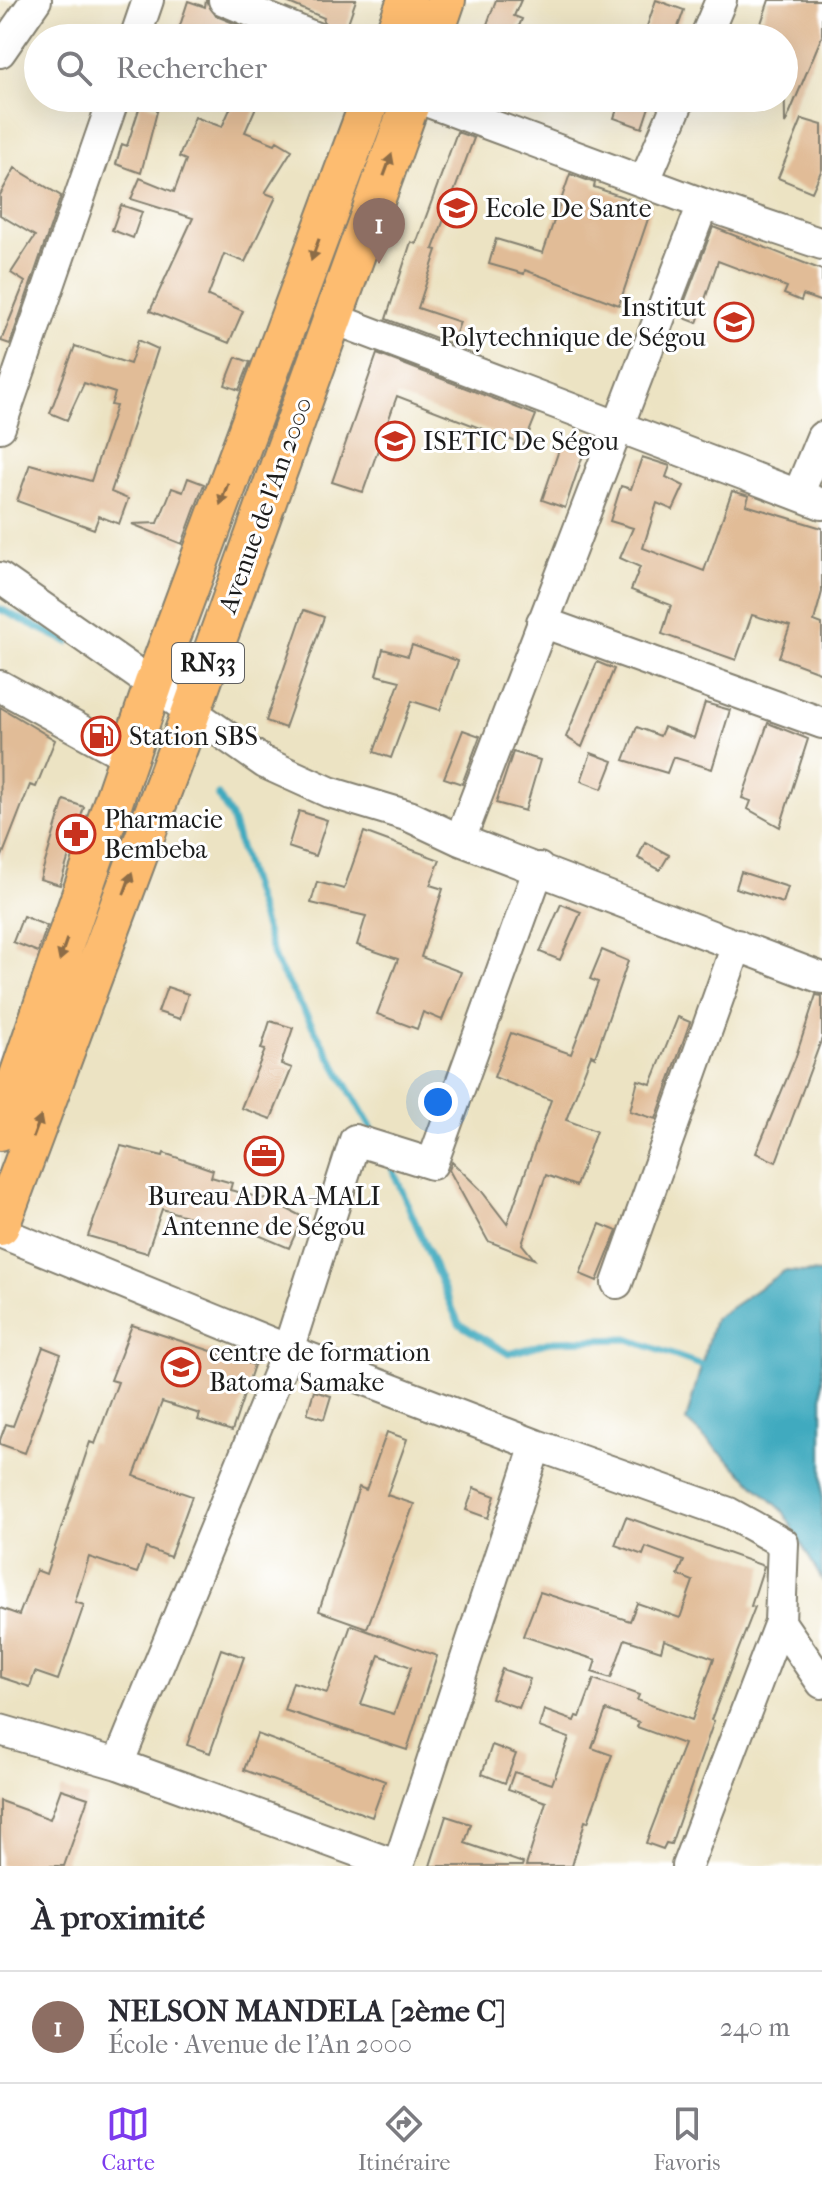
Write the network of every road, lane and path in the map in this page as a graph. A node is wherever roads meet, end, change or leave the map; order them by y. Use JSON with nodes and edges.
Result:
{"nodes":[{"id":1,"x":36,"y":0,"type":"edge"},
{"id":2,"x":148,"y":0,"type":"edge"},
{"id":3,"x":224,"y":0,"type":"edge"},
{"id":4,"x":407,"y":0,"type":"edge"},
{"id":5,"x":446,"y":0,"type":"edge"},
{"id":6,"x":721,"y":0,"type":"edge"},
{"id":7,"x":140,"y":24,"type":"edge"},
{"id":8,"x":282,"y":24,"type":"edge"},
{"id":9,"x":398,"y":24,"type":"edge"},
{"id":10,"x":438,"y":24,"type":"edge"},
{"id":11,"x":711,"y":24,"type":"edge"},
{"id":12,"x":0,"y":52,"type":"edge"},
{"id":13,"x":109,"y":112,"type":"edge"},
{"id":14,"x":366,"y":112,"type":"edge"},
{"id":15,"x":407,"y":112,"type":"edge"},
{"id":16,"x":457,"y":112,"type":"edge"},
{"id":17,"x":674,"y":112,"type":"edge"},
{"id":18,"x":645,"y":180,"type":"junction"},
{"id":19,"x":703,"y":204,"type":"junction"},
{"id":20,"x":822,"y":244,"type":"edge"},
{"id":21,"x":332,"y":318,"type":"junction"},
{"id":22,"x":0,"y":427,"type":"edge"},
{"id":23,"x":616,"y":429,"type":"junction"},
{"id":24,"x":822,"y":437,"type":"edge"},
{"id":25,"x":810,"y":500,"type":"edge"},
{"id":26,"x":0,"y":578,"type":"edge"},
{"id":27,"x":542,"y":622,"type":"junction"},
{"id":28,"x":154,"y":683,"type":"junction"},
{"id":29,"x":0,"y":686,"type":"edge"},
{"id":30,"x":191,"y":710,"type":"junction"},
{"id":31,"x":822,"y":723,"type":"edge"},
{"id":32,"x":129,"y":757,"type":"junction"},
{"id":33,"x":460,"y":840,"type":"junction"},
{"id":34,"x":539,"y":868,"type":"junction"},
{"id":35,"x":737,"y":945,"type":"junction"},
{"id":36,"x":822,"y":978,"type":"edge"},
{"id":37,"x":0,"y":1131,"type":"edge"},
{"id":38,"x":0,"y":1229,"type":"edge"},
{"id":39,"x":617,"y":1283,"type":"dead end"},
{"id":40,"x":288,"y":1350,"type":"junction"},
{"id":41,"x":536,"y":1445,"type":"junction"},
{"id":42,"x":780,"y":1622,"type":"junction"},
{"id":43,"x":822,"y":1683,"type":"edge"},
{"id":44,"x":0,"y":1730,"type":"edge"},
{"id":45,"x":118,"y":1764,"type":"junction"},
{"id":46,"x":687,"y":1866,"type":"edge"}],
"edges":[{"from":1,"to":12,"type":"street"},
{"from":2,"to":7,"type":"street"},
{"from":3,"to":8,"type":"street"},
{"from":4,"to":9,"type":"main road"},
{"from":5,"to":10,"type":"main road"},
{"from":6,"to":11,"type":"street"},
{"from":13,"to":22,"type":"street"},
{"from":14,"to":28,"type":"main road","name":"Avenue de l'An 2000","number":"RN33","one_way":true},
{"from":21,"to":15,"type":"main road","name":"Avenue de l'An 2000","number":"RN33","one_way":true},
{"from":16,"to":18,"type":"street"},
{"from":17,"to":18,"type":"street"},
{"from":18,"to":19,"type":"street"},
{"from":19,"to":20,"type":"street"},
{"from":19,"to":23,"type":"street"},
{"from":21,"to":23,"type":"street"},
{"from":21,"to":30,"type":"main road","name":"Avenue de l'An 2000","number":"RN33"},
{"from":23,"to":25,"type":"street"},
{"from":23,"to":27,"type":"street"},
{"from":24,"to":25,"type":"street"},
{"from":26,"to":28,"type":"street"},
{"from":27,"to":31,"type":"street"},
{"from":27,"to":33,"type":"street"},
{"from":28,"to":30,"type":"street"},
{"from":28,"to":32,"type":"main road","name":"Avenue de l'An 2000","number":"RN33"},
{"from":29,"to":32,"type":"street"},
{"from":30,"to":33,"type":"street"},
{"from":38,"to":30,"type":"main road","name":"Avenue de l'An 2000","number":"RN33","one_way":true},
{"from":32,"to":37,"type":"main road","name":"Avenue de l'An 2000","number":"RN33","one_way":true},
{"from":33,"to":34,"type":"street"},
{"from":34,"to":35,"type":"street"},
{"from":34,"to":40,"type":"street"},
{"from":35,"to":36,"type":"street"},
{"from":35,"to":39,"type":"street"},
{"from":38,"to":40,"type":"street"},
{"from":40,"to":41,"type":"street"},
{"from":40,"to":45,"type":"street"},
{"from":41,"to":42,"type":"street"},
{"from":41,"to":45,"type":"street"},
{"from":42,"to":43,"type":"street"},
{"from":42,"to":46,"type":"street"},
{"from":44,"to":45,"type":"street"}]}
